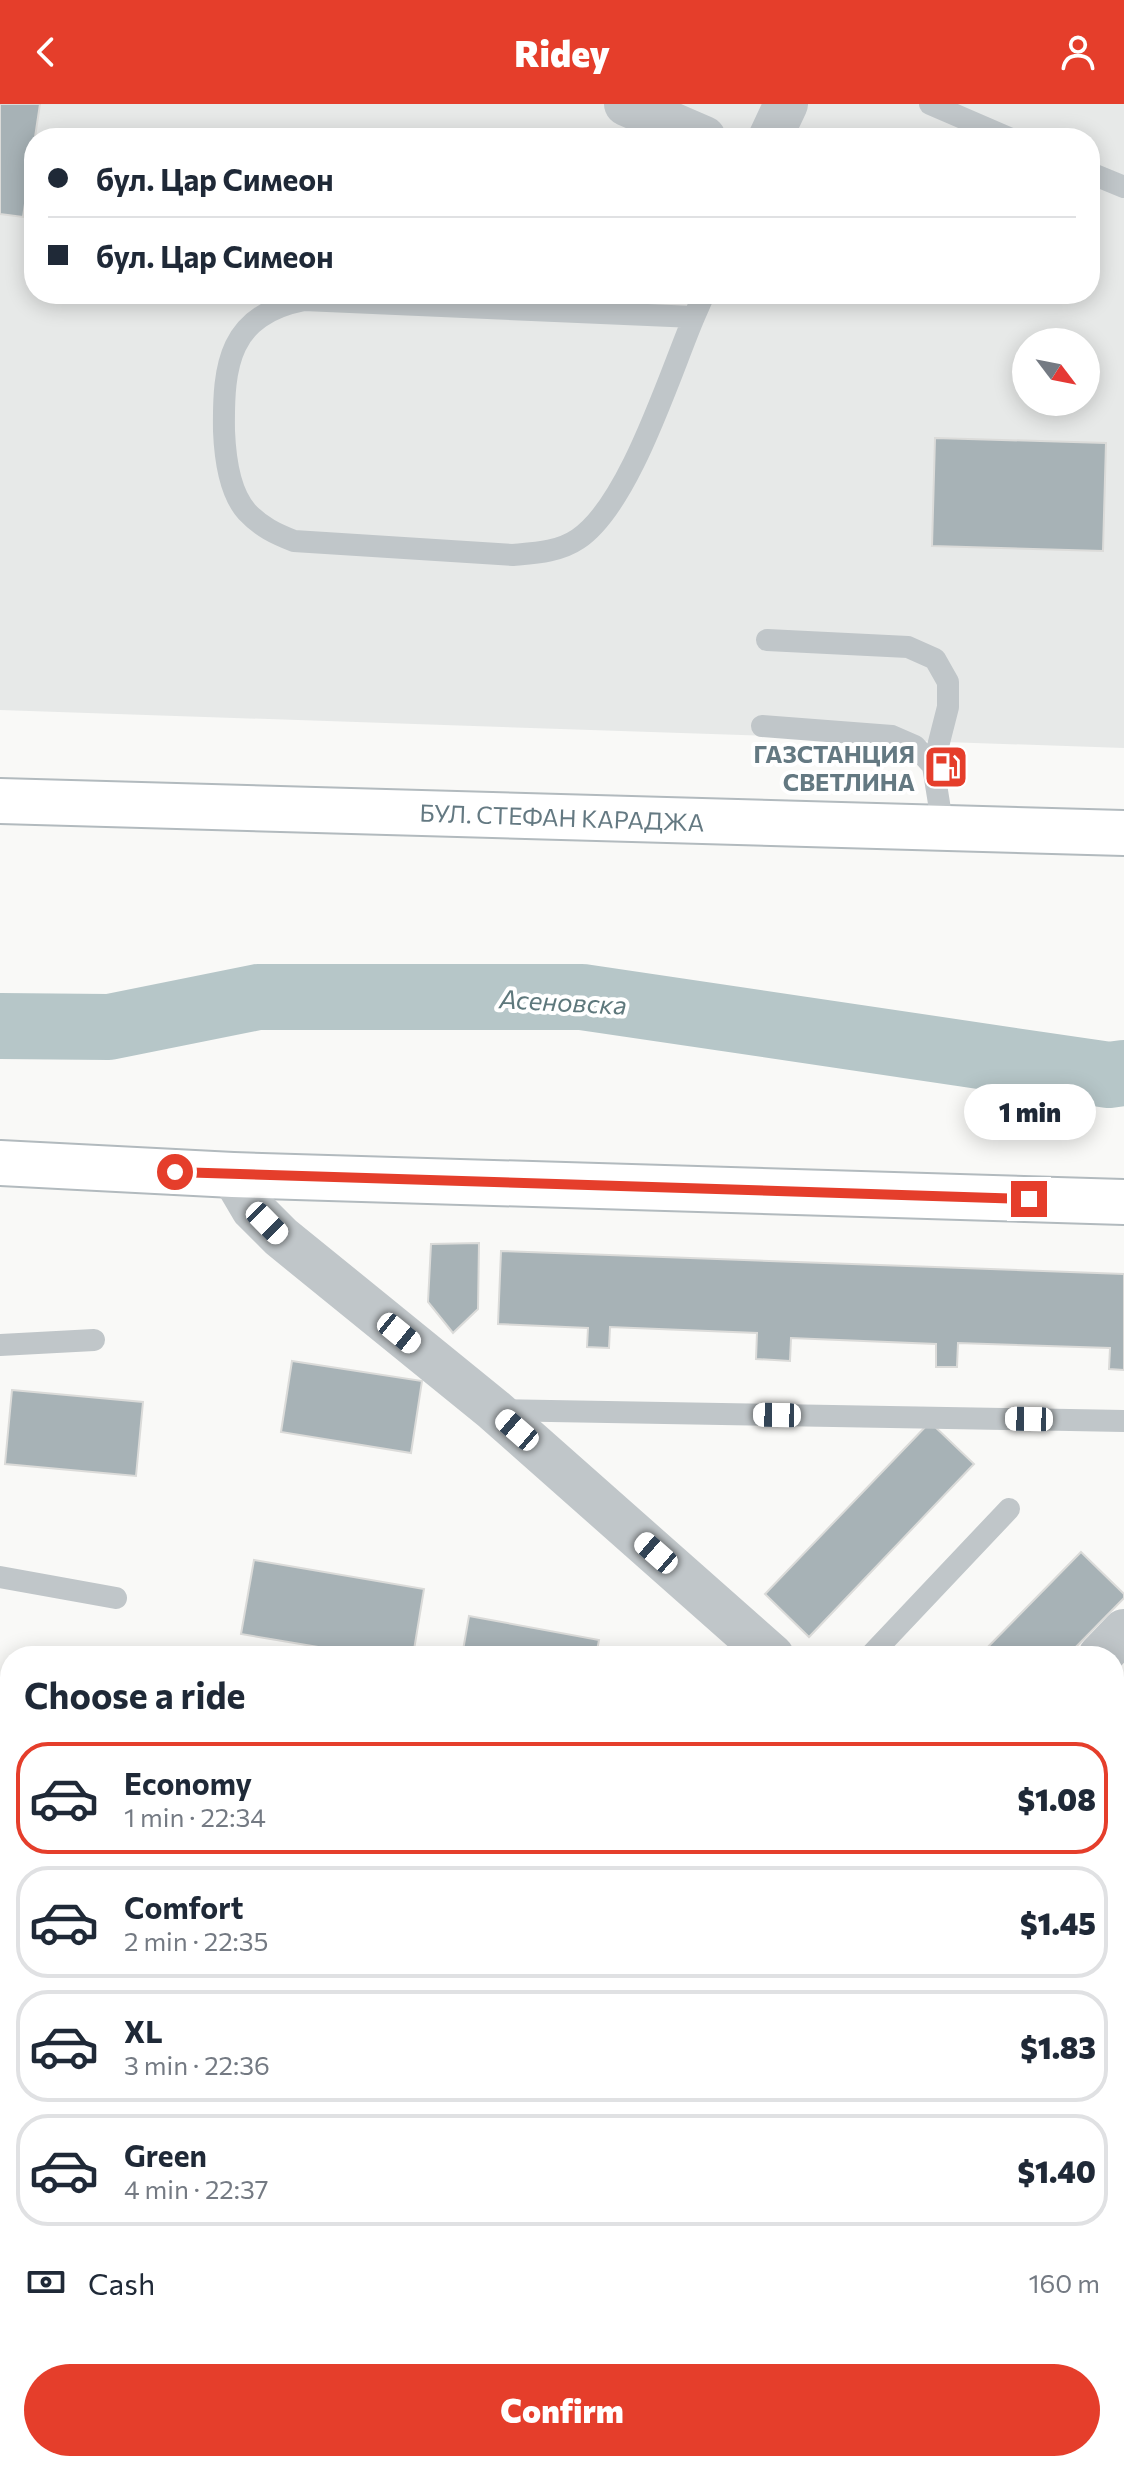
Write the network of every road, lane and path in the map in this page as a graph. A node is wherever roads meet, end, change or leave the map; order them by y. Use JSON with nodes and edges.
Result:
{"nodes":[{"id":1,"x":626,"y":104,"type":"edge"},
{"id":2,"x":786,"y":104,"type":"edge"},
{"id":3,"x":930,"y":104,"type":"edge"},
{"id":4,"x":681,"y":128,"type":"edge"},
{"id":5,"x":775,"y":128,"type":"edge"},
{"id":6,"x":986,"y":128,"type":"edge"},
{"id":7,"x":1100,"y":177,"type":"edge"},
{"id":8,"x":1124,"y":187,"type":"edge"},
{"id":9,"x":284,"y":304,"type":"edge"},
{"id":10,"x":396,"y":304,"type":"edge"},
{"id":11,"x":700,"y":304,"type":"edge"},
{"id":12,"x":694,"y":317,"type":"junction"},
{"id":13,"x":767,"y":640,"type":"dead end"},
{"id":14,"x":762,"y":726,"type":"dead end"},
{"id":15,"x":933,"y":766,"type":"junction"},
{"id":16,"x":0,"y":801,"type":"edge"},
{"id":17,"x":943,"y":828,"type":"junction"},
{"id":18,"x":1124,"y":833,"type":"edge"},
{"id":19,"x":0,"y":1163,"type":"edge"},
{"id":20,"x":233,"y":1175,"type":"junction"},
{"id":21,"x":1124,"y":1202,"type":"edge"},
{"id":22,"x":94,"y":1340,"type":"dead end"},
{"id":23,"x":0,"y":1345,"type":"edge"},
{"id":24,"x":494,"y":1410,"type":"junction"},
{"id":25,"x":1124,"y":1421,"type":"edge"},
{"id":26,"x":1009,"y":1509,"type":"dead end"},
{"id":27,"x":0,"y":1577,"type":"edge"},
{"id":28,"x":116,"y":1598,"type":"dead end"},
{"id":29,"x":1124,"y":1631,"type":"edge"},
{"id":30,"x":761,"y":1646,"type":"edge"},
{"id":31,"x":879,"y":1646,"type":"edge"},
{"id":32,"x":1110,"y":1646,"type":"edge"}],
"edges":[{"from":1,"to":4,"type":"street"},
{"from":2,"to":5,"type":"street"},
{"from":3,"to":6,"type":"lane"},
{"from":7,"to":8,"type":"lane"},
{"from":9,"to":12,"type":"lane"},
{"from":10,"to":12,"type":"lane"},
{"from":11,"to":12,"type":"lane"},
{"from":13,"to":15,"type":"lane"},
{"from":14,"to":15,"type":"lane"},
{"from":15,"to":17,"type":"lane"},
{"from":16,"to":17,"type":"main road","name":"БУЛ. СТЕФАН КАРАДЖА"},
{"from":17,"to":18,"type":"main road","name":"БУЛ. СТЕФАН КАРАДЖА"},
{"from":19,"to":20,"type":"main road"},
{"from":20,"to":21,"type":"main road"},
{"from":20,"to":24,"type":"street"},
{"from":22,"to":23,"type":"lane"},
{"from":24,"to":25,"type":"lane"},
{"from":24,"to":30,"type":"street"},
{"from":26,"to":31,"type":"lane"},
{"from":27,"to":28,"type":"lane"},
{"from":29,"to":32,"type":"street"}]}
